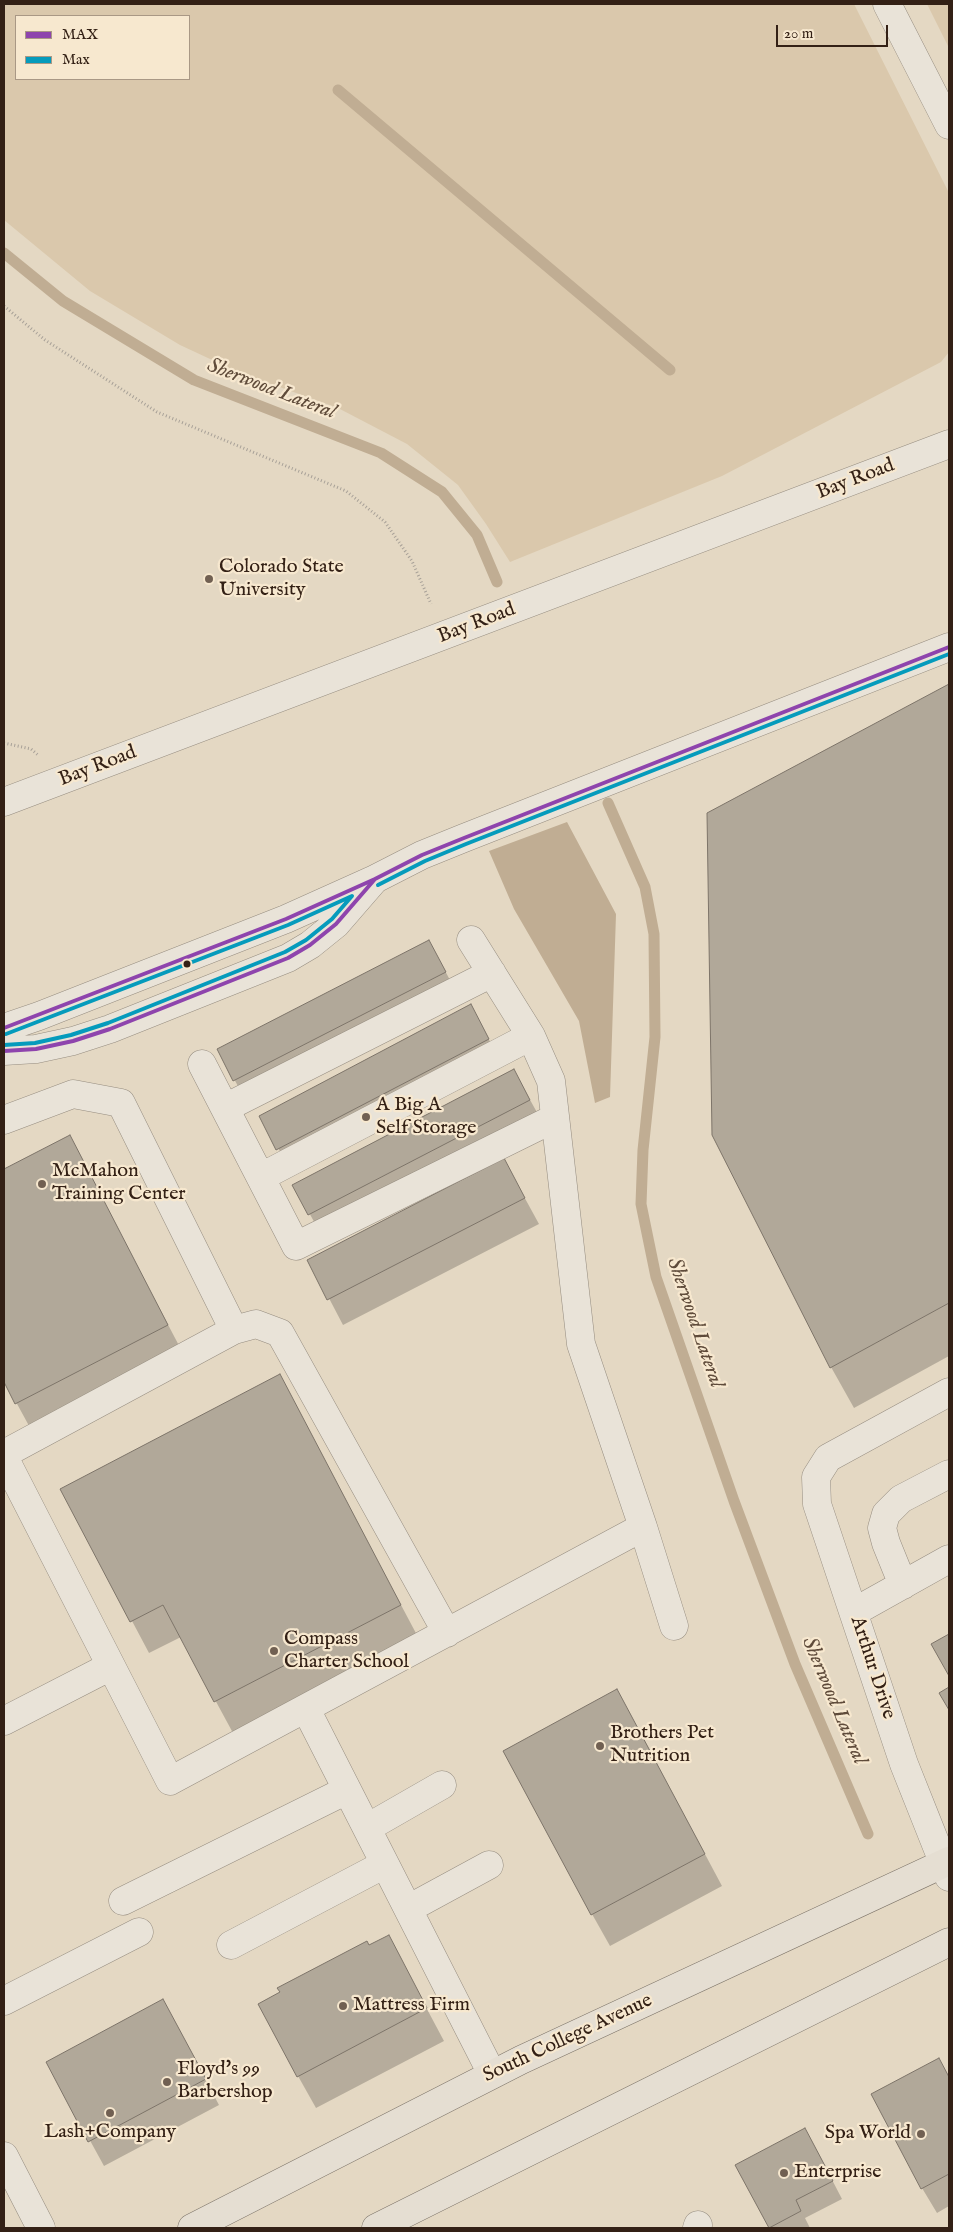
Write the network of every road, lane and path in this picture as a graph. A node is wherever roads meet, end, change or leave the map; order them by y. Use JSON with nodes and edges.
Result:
{"nodes":[{"id":1,"x":887,"y":4,"type":"edge"},
{"id":2,"x":949,"y":125,"type":"edge"},
{"id":3,"x":4,"y":306,"type":"edge"},
{"id":4,"x":949,"y":444,"type":"edge"},
{"id":5,"x":445,"y":636,"type":"junction"},
{"id":6,"x":949,"y":647,"type":"edge"},
{"id":7,"x":4,"y":802,"type":"edge"},
{"id":8,"x":375,"y":879,"type":"junction"},
{"id":9,"x":470,"y":940,"type":"dead end"},
{"id":10,"x":492,"y":973,"type":"junction"},
{"id":11,"x":4,"y":1028,"type":"edge"},
{"id":12,"x":531,"y":1036,"type":"junction"},
{"id":13,"x":4,"y":1051,"type":"edge"},
{"id":14,"x":202,"y":1064,"type":"dead end"},
{"id":15,"x":225,"y":1108,"type":"junction"},
{"id":16,"x":555,"y":1118,"type":"junction"},
{"id":17,"x":4,"y":1120,"type":"edge"},
{"id":18,"x":261,"y":1177,"type":"junction"},
{"id":19,"x":234,"y":1330,"type":"junction"},
{"id":20,"x":949,"y":1392,"type":"edge"},
{"id":21,"x":4,"y":1456,"type":"edge"},
{"id":22,"x":949,"y":1474,"type":"edge"},
{"id":23,"x":643,"y":1527,"type":"junction"},
{"id":24,"x":949,"y":1559,"type":"edge"},
{"id":25,"x":903,"y":1585,"type":"junction"},
{"id":26,"x":854,"y":1612,"type":"junction"},
{"id":27,"x":674,"y":1626,"type":"dead end"},
{"id":28,"x":447,"y":1633,"type":"junction"},
{"id":29,"x":111,"y":1666,"type":"junction"},
{"id":30,"x":306,"y":1710,"type":"junction"},
{"id":31,"x":4,"y":1721,"type":"edge"},
{"id":32,"x":442,"y":1784,"type":"dead end"},
{"id":33,"x":347,"y":1790,"type":"junction"},
{"id":34,"x":367,"y":1828,"type":"junction"},
{"id":35,"x":385,"y":1864,"type":"junction"},
{"id":36,"x":489,"y":1865,"type":"dead end"},
{"id":37,"x":947,"y":1868,"type":"edge"},
{"id":38,"x":123,"y":1901,"type":"dead end"},
{"id":39,"x":408,"y":1908,"type":"junction"},
{"id":40,"x":139,"y":1932,"type":"dead end"},
{"id":41,"x":949,"y":1942,"type":"edge"},
{"id":42,"x":231,"y":1945,"type":"dead end"},
{"id":43,"x":4,"y":2001,"type":"edge"},
{"id":44,"x":492,"y":2074,"type":"junction"},
{"id":45,"x":4,"y":2156,"type":"edge"},
{"id":46,"x":41,"y":2228,"type":"edge"},
{"id":47,"x":192,"y":2228,"type":"edge"},
{"id":48,"x":376,"y":2228,"type":"edge"}],
"edges":[{"from":1,"to":2,"type":"street"},
{"from":3,"to":5,"type":"path"},
{"from":4,"to":5,"type":"street","name":"Bay Road"},
{"from":5,"to":7,"type":"street","name":"Bay Road"},
{"from":6,"to":8,"type":"street"},
{"from":8,"to":11,"type":"street"},
{"from":8,"to":13,"type":"street"},
{"from":9,"to":10,"type":"street"},
{"from":10,"to":12,"type":"street"},
{"from":10,"to":15,"type":"street"},
{"from":12,"to":16,"type":"street"},
{"from":12,"to":18,"type":"street"},
{"from":14,"to":15,"type":"street"},
{"from":15,"to":18,"type":"street"},
{"from":16,"to":18,"type":"street"},
{"from":16,"to":23,"type":"street"},
{"from":17,"to":19,"type":"street"},
{"from":19,"to":21,"type":"street"},
{"from":19,"to":28,"type":"street"},
{"from":20,"to":26,"type":"street","name":"Arthur Drive"},
{"from":21,"to":29,"type":"street"},
{"from":22,"to":25,"type":"street"},
{"from":23,"to":27,"type":"street"},
{"from":23,"to":28,"type":"street"},
{"from":24,"to":25,"type":"street"},
{"from":25,"to":26,"type":"street"},
{"from":26,"to":37,"type":"street","name":"Arthur Drive"},
{"from":28,"to":30,"type":"street"},
{"from":29,"to":30,"type":"street"},
{"from":29,"to":31,"type":"street"},
{"from":30,"to":33,"type":"street"},
{"from":32,"to":34,"type":"street"},
{"from":33,"to":34,"type":"street"},
{"from":33,"to":38,"type":"street"},
{"from":34,"to":35,"type":"street"},
{"from":35,"to":39,"type":"street"},
{"from":35,"to":42,"type":"street"},
{"from":36,"to":39,"type":"street"},
{"from":37,"to":44,"type":"highway","name":"South College Avenue"},
{"from":39,"to":44,"type":"street"},
{"from":40,"to":43,"type":"street"},
{"from":41,"to":48,"type":"highway"},
{"from":44,"to":47,"type":"highway","name":"South College Avenue"},
{"from":45,"to":46,"type":"street"}]}
